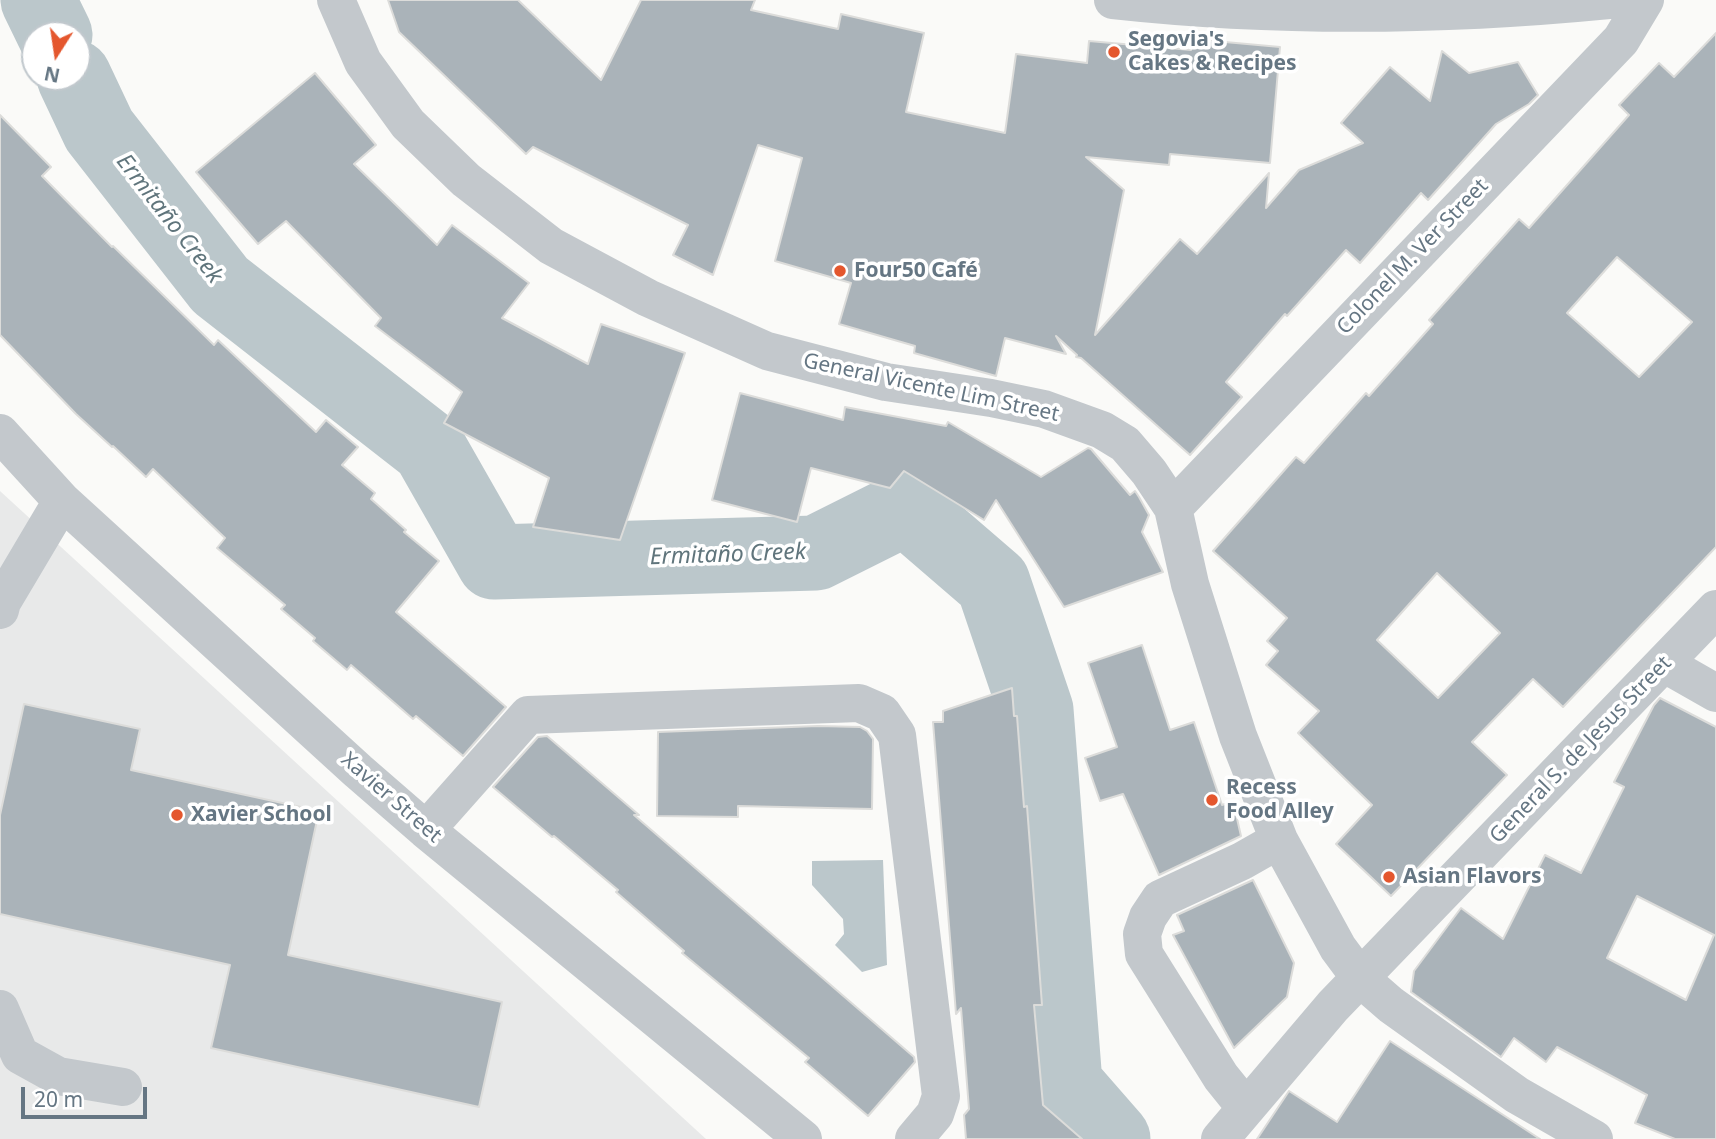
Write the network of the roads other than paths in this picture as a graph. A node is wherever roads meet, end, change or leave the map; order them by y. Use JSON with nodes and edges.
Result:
{"nodes":[{"id":1,"x":336,"y":0,"type":"edge"},
{"id":2,"x":1113,"y":0,"type":"edge"},
{"id":3,"x":1609,"y":0,"type":"edge"},
{"id":4,"x":1645,"y":0,"type":"edge"},
{"id":5,"x":0,"y":433,"type":"edge"},
{"id":6,"x":62,"y":501,"type":"junction"},
{"id":7,"x":1173,"y":508,"type":"junction"},
{"id":8,"x":1716,"y":609,"type":"edge"},
{"id":9,"x":0,"y":610,"type":"edge"},
{"id":10,"x":1665,"y":664,"type":"junction"},
{"id":11,"x":1716,"y":693,"type":"edge"},
{"id":12,"x":426,"y":830,"type":"junction"},
{"id":13,"x":1279,"y":840,"type":"junction"},
{"id":14,"x":1361,"y":979,"type":"junction"},
{"id":15,"x":0,"y":1009,"type":"edge"},
{"id":16,"x":124,"y":1087,"type":"dead end"},
{"id":17,"x":1246,"y":1108,"type":"junction"},
{"id":18,"x":803,"y":1139,"type":"edge"},
{"id":19,"x":914,"y":1139,"type":"edge"},
{"id":20,"x":1220,"y":1139,"type":"edge"},
{"id":21,"x":1594,"y":1139,"type":"edge"}],
"edges":[{"from":1,"to":7,"type":"street","name":"General Vicente Lim Street"},
{"from":2,"to":3,"type":"street"},
{"from":4,"to":7,"type":"street","name":"Colonel M. Ver Street"},
{"from":5,"to":6,"type":"street","name":"Xavier Street"},
{"from":6,"to":9,"type":"street"},
{"from":6,"to":12,"type":"street","name":"Xavier Street"},
{"from":7,"to":13,"type":"street","name":"General Vicente Lim Street"},
{"from":8,"to":10,"type":"street","name":"General S. de Jesus Street"},
{"from":10,"to":11,"type":"street"},
{"from":10,"to":14,"type":"street","name":"General S. de Jesus Street"},
{"from":12,"to":18,"type":"street","name":"Xavier Street"},
{"from":12,"to":19,"type":"street"},
{"from":13,"to":14,"type":"street","name":"General Vicente Lim Street"},
{"from":13,"to":17,"type":"street"},
{"from":14,"to":17,"type":"street","name":"General S. de Jesus Street"},
{"from":14,"to":21,"type":"street","name":"General Vicente Lim Street"},
{"from":15,"to":16,"type":"street"},
{"from":17,"to":20,"type":"street","name":"General S. de Jesus Street"}]}
